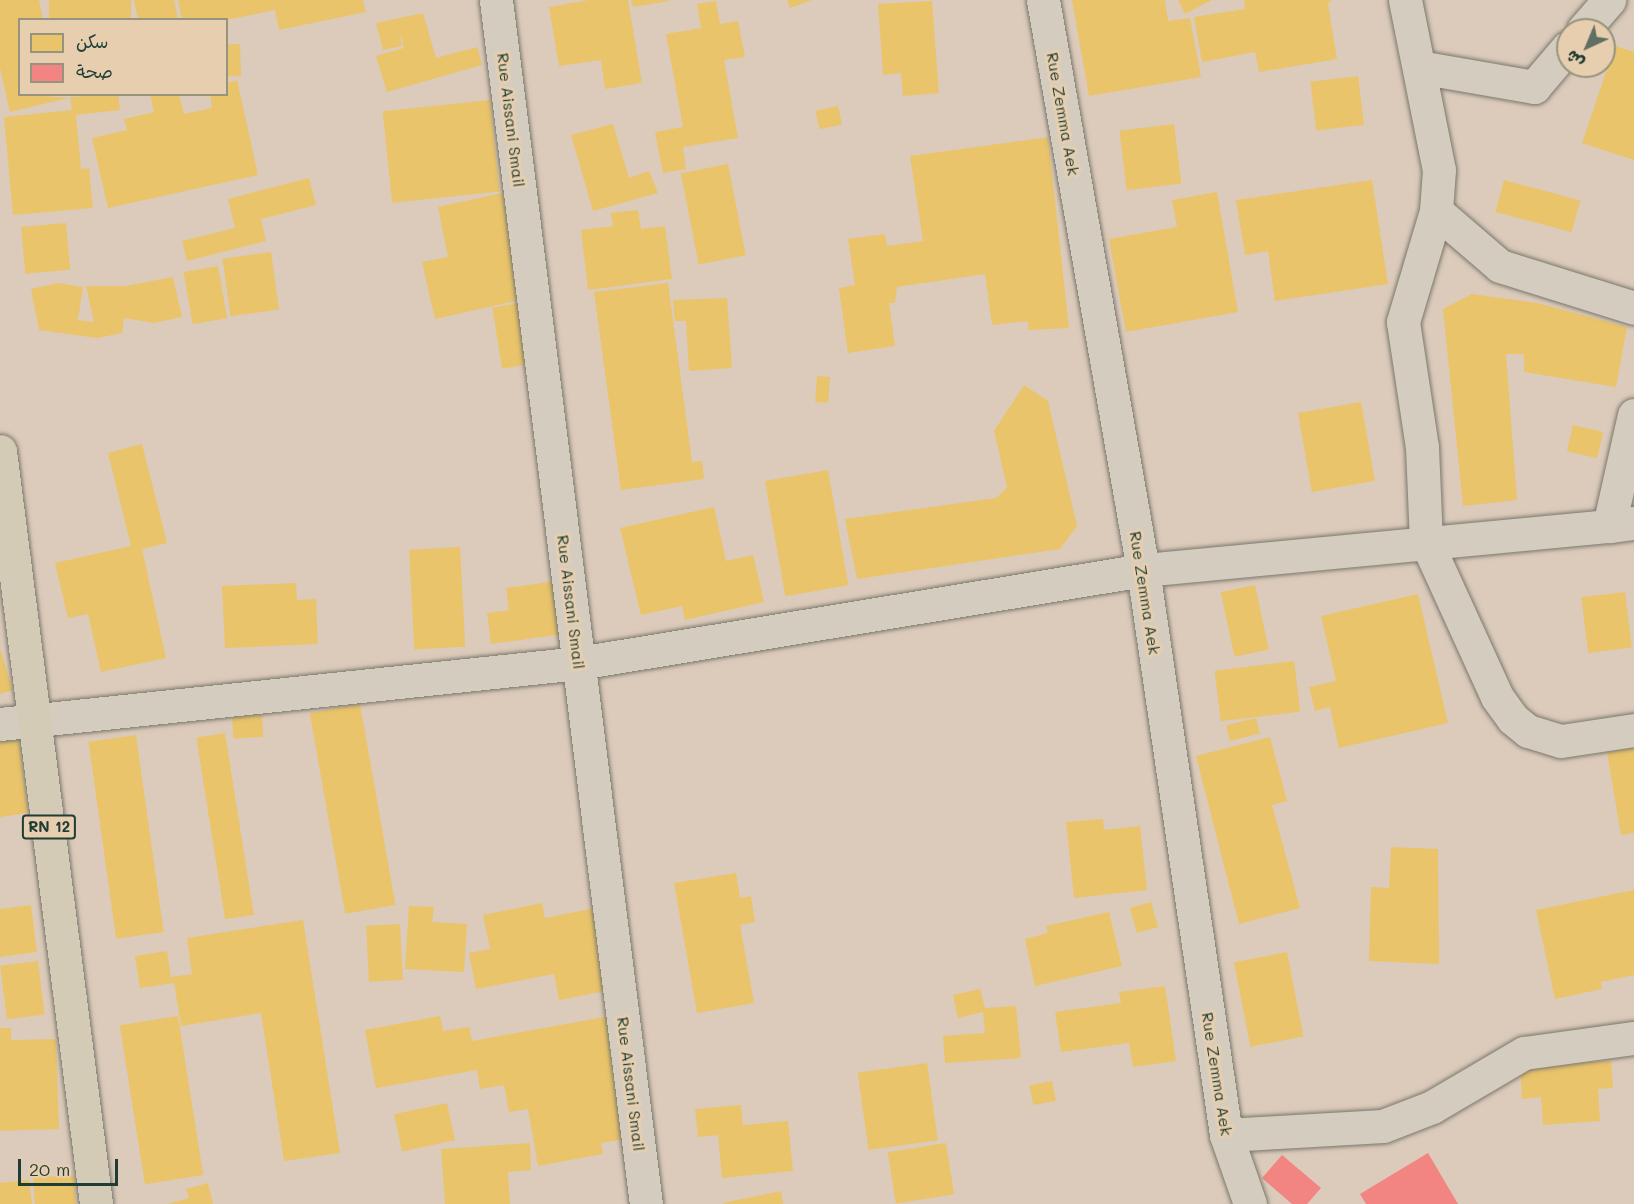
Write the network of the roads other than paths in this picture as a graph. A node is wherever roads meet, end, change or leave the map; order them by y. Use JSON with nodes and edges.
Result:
{"nodes":[{"id":1,"x":496,"y":0,"type":"edge"},
{"id":2,"x":1043,"y":0,"type":"edge"},
{"id":3,"x":1406,"y":0,"type":"edge"},
{"id":4,"x":1609,"y":0,"type":"edge"},
{"id":5,"x":1593,"y":18,"type":"edge"},
{"id":6,"x":1556,"y":61,"type":"edge"},
{"id":7,"x":1419,"y":67,"type":"junction"},
{"id":8,"x":1436,"y":211,"type":"junction"},
{"id":9,"x":1634,"y":308,"type":"edge"},
{"id":10,"x":1634,"y":415,"type":"edge"},
{"id":11,"x":0,"y":451,"type":"edge"},
{"id":12,"x":1621,"y":525,"type":"edge"},
{"id":13,"x":1426,"y":541,"type":"junction"},
{"id":14,"x":1143,"y":570,"type":"junction"},
{"id":15,"x":579,"y":663,"type":"junction"},
{"id":16,"x":36,"y":720,"type":"junction"},
{"id":17,"x":0,"y":724,"type":"edge"},
{"id":18,"x":1634,"y":730,"type":"edge"},
{"id":19,"x":1634,"y":1038,"type":"edge"},
{"id":20,"x":1226,"y":1135,"type":"junction"},
{"id":21,"x":1242,"y":1198,"type":"edge"},
{"id":22,"x":96,"y":1204,"type":"edge"},
{"id":23,"x":646,"y":1204,"type":"edge"}],
"edges":[{"from":1,"to":15,"type":"street","name":"Rue Aissani Smail"},
{"from":2,"to":14,"type":"street","name":"Rue Zemma Aek"},
{"from":3,"to":7,"type":"street"},
{"from":4,"to":5,"type":"street"},
{"from":6,"to":7,"type":"street"},
{"from":7,"to":8,"type":"street"},
{"from":8,"to":9,"type":"street"},
{"from":8,"to":13,"type":"street"},
{"from":10,"to":12,"type":"street"},
{"from":11,"to":16,"type":"main road","number":"RN 12"},
{"from":12,"to":13,"type":"street"},
{"from":13,"to":14,"type":"street"},
{"from":13,"to":18,"type":"street"},
{"from":14,"to":15,"type":"street"},
{"from":14,"to":20,"type":"street","name":"Rue Zemma Aek"},
{"from":15,"to":16,"type":"street"},
{"from":15,"to":23,"type":"street","name":"Rue Aissani Smail"},
{"from":16,"to":17,"type":"street"},
{"from":16,"to":22,"type":"main road","number":"RN 12"},
{"from":19,"to":20,"type":"street"},
{"from":20,"to":21,"type":"street","name":"Rue Zemma Aek"}]}
